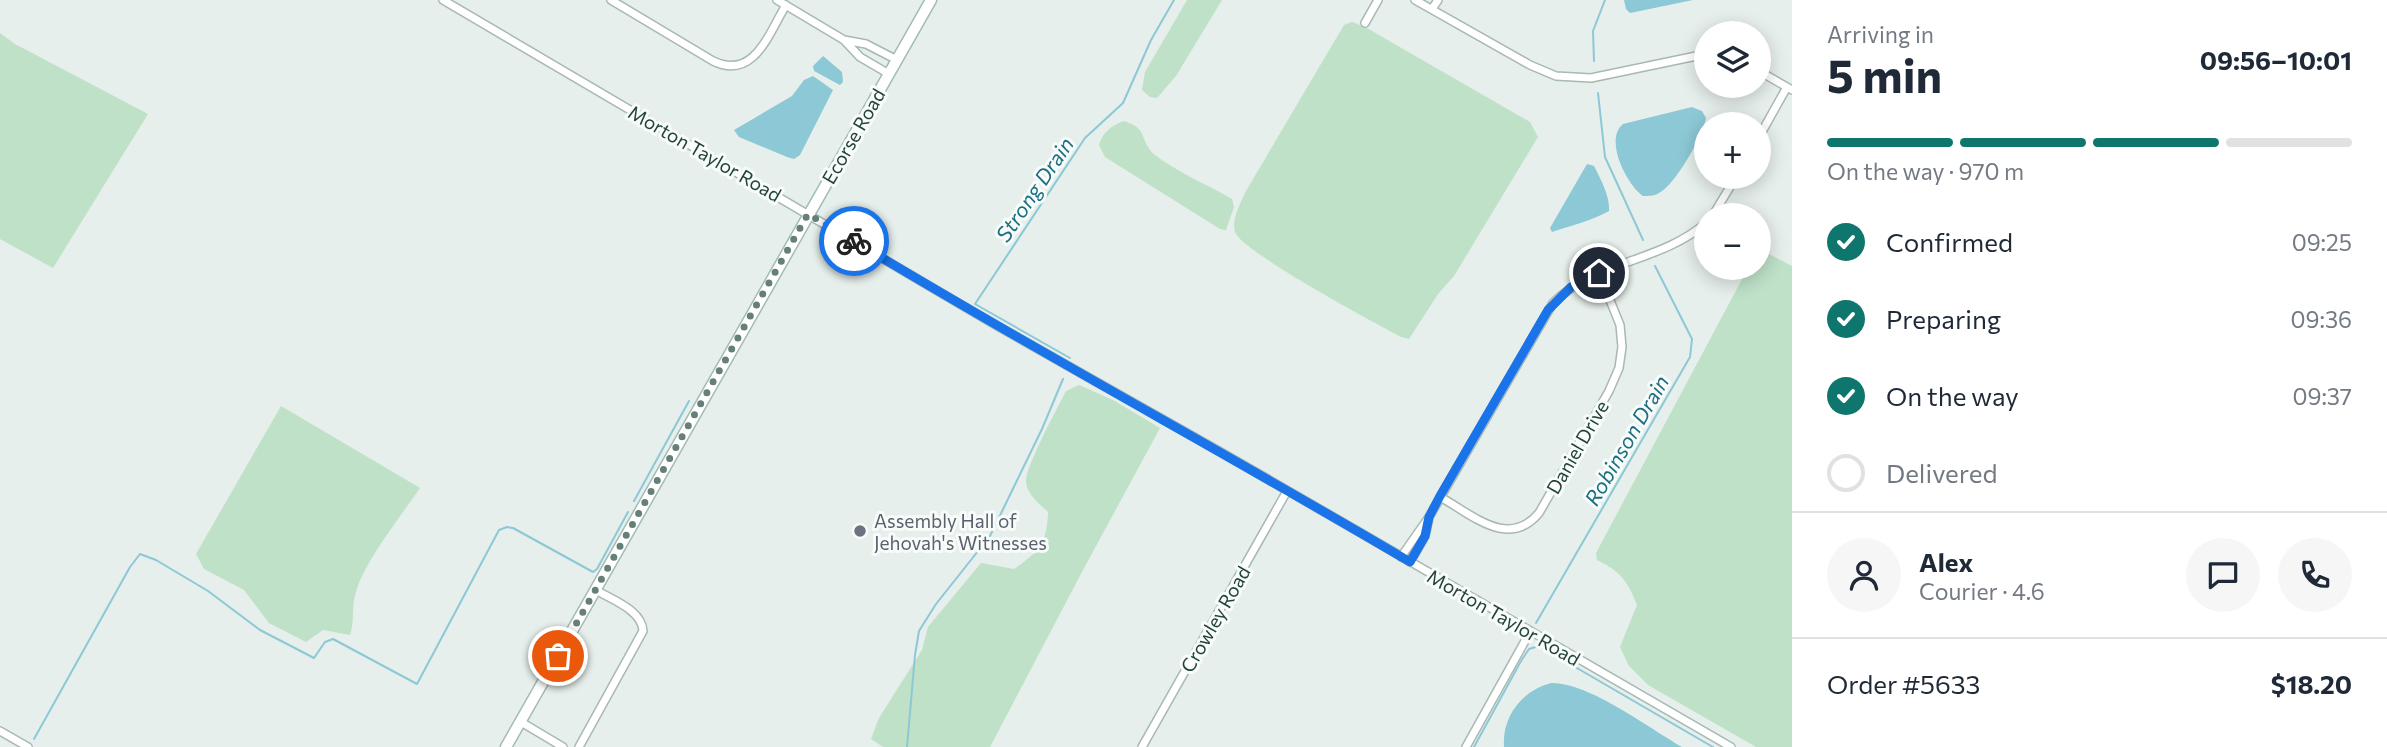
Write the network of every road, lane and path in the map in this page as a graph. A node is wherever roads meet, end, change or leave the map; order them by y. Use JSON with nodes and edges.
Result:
{"nodes":[{"id":1,"x":443,"y":0,"type":"edge"},
{"id":2,"x":611,"y":0,"type":"edge"},
{"id":3,"x":777,"y":0,"type":"edge"},
{"id":4,"x":931,"y":0,"type":"edge"},
{"id":5,"x":1378,"y":0,"type":"edge"},
{"id":6,"x":1415,"y":0,"type":"edge"},
{"id":7,"x":1438,"y":0,"type":"edge"},
{"id":8,"x":786,"y":5,"type":"junction"},
{"id":9,"x":1432,"y":9,"type":"junction"},
{"id":10,"x":1365,"y":23,"type":"dead end"},
{"id":11,"x":844,"y":40,"type":"junction"},
{"id":12,"x":1694,"y":57,"type":"edge"},
{"id":13,"x":897,"y":61,"type":"junction"},
{"id":14,"x":889,"y":74,"type":"junction"},
{"id":15,"x":1771,"y":78,"type":"edge"},
{"id":16,"x":1790,"y":89,"type":"edge"},
{"id":17,"x":1771,"y":118,"type":"edge"},
{"id":18,"x":808,"y":214,"type":"junction"},
{"id":19,"x":1694,"y":232,"type":"edge"},
{"id":20,"x":1599,"y":273,"type":"junction"},
{"id":21,"x":1287,"y":491,"type":"junction"},
{"id":22,"x":1440,"y":496,"type":"junction"},
{"id":23,"x":1429,"y":517,"type":"junction"},
{"id":24,"x":1401,"y":557,"type":"junction"},
{"id":25,"x":1410,"y":562,"type":"junction"},
{"id":26,"x":596,"y":590,"type":"junction"},
{"id":27,"x":1530,"y":632,"type":"junction"},
{"id":28,"x":521,"y":722,"type":"junction"},
{"id":29,"x":0,"y":731,"type":"edge"},
{"id":30,"x":28,"y":747,"type":"edge"},
{"id":31,"x":506,"y":747,"type":"edge"},
{"id":32,"x":562,"y":747,"type":"edge"},
{"id":33,"x":579,"y":747,"type":"edge"},
{"id":34,"x":1142,"y":747,"type":"edge"},
{"id":35,"x":1466,"y":747,"type":"edge"},
{"id":36,"x":1731,"y":747,"type":"edge"}],
"edges":[{"from":1,"to":18,"type":"street","name":"Morton Taylor Road"},
{"from":2,"to":8,"type":"street"},
{"from":3,"to":8,"type":"street"},
{"from":4,"to":13,"type":"main road","name":"Ecorse Road"},
{"from":5,"to":10,"type":"street"},
{"from":6,"to":9,"type":"street"},
{"from":7,"to":9,"type":"street"},
{"from":8,"to":11,"type":"street"},
{"from":9,"to":12,"type":"street"},
{"from":11,"to":13,"type":"street"},
{"from":11,"to":14,"type":"street"},
{"from":13,"to":14,"type":"main road","name":"Ecorse Road"},
{"from":14,"to":18,"type":"main road","name":"Ecorse Road"},
{"from":15,"to":16,"type":"street"},
{"from":16,"to":17,"type":"street"},
{"from":18,"to":21,"type":"street","name":"Morton Taylor Road"},
{"from":18,"to":26,"type":"main road","name":"Ecorse Road"},
{"from":19,"to":20,"type":"street"},
{"from":20,"to":22,"type":"street"},
{"from":20,"to":22,"type":"street","name":"Daniel Drive"},
{"from":21,"to":24,"type":"street","name":"Morton Taylor Road"},
{"from":21,"to":34,"type":"street","name":"Crowley Road"},
{"from":22,"to":23,"type":"street"},
{"from":23,"to":24,"type":"street"},
{"from":23,"to":25,"type":"street"},
{"from":24,"to":25,"type":"street","name":"Morton Taylor Road"},
{"from":25,"to":27,"type":"street","name":"Morton Taylor Road"},
{"from":26,"to":28,"type":"main road","name":"Ecorse Road"},
{"from":26,"to":33,"type":"street"},
{"from":27,"to":35,"type":"street"},
{"from":27,"to":36,"type":"street","name":"Morton Taylor Road"},
{"from":28,"to":31,"type":"main road","name":"Ecorse Road"},
{"from":28,"to":32,"type":"street"},
{"from":29,"to":30,"type":"street"}]}
